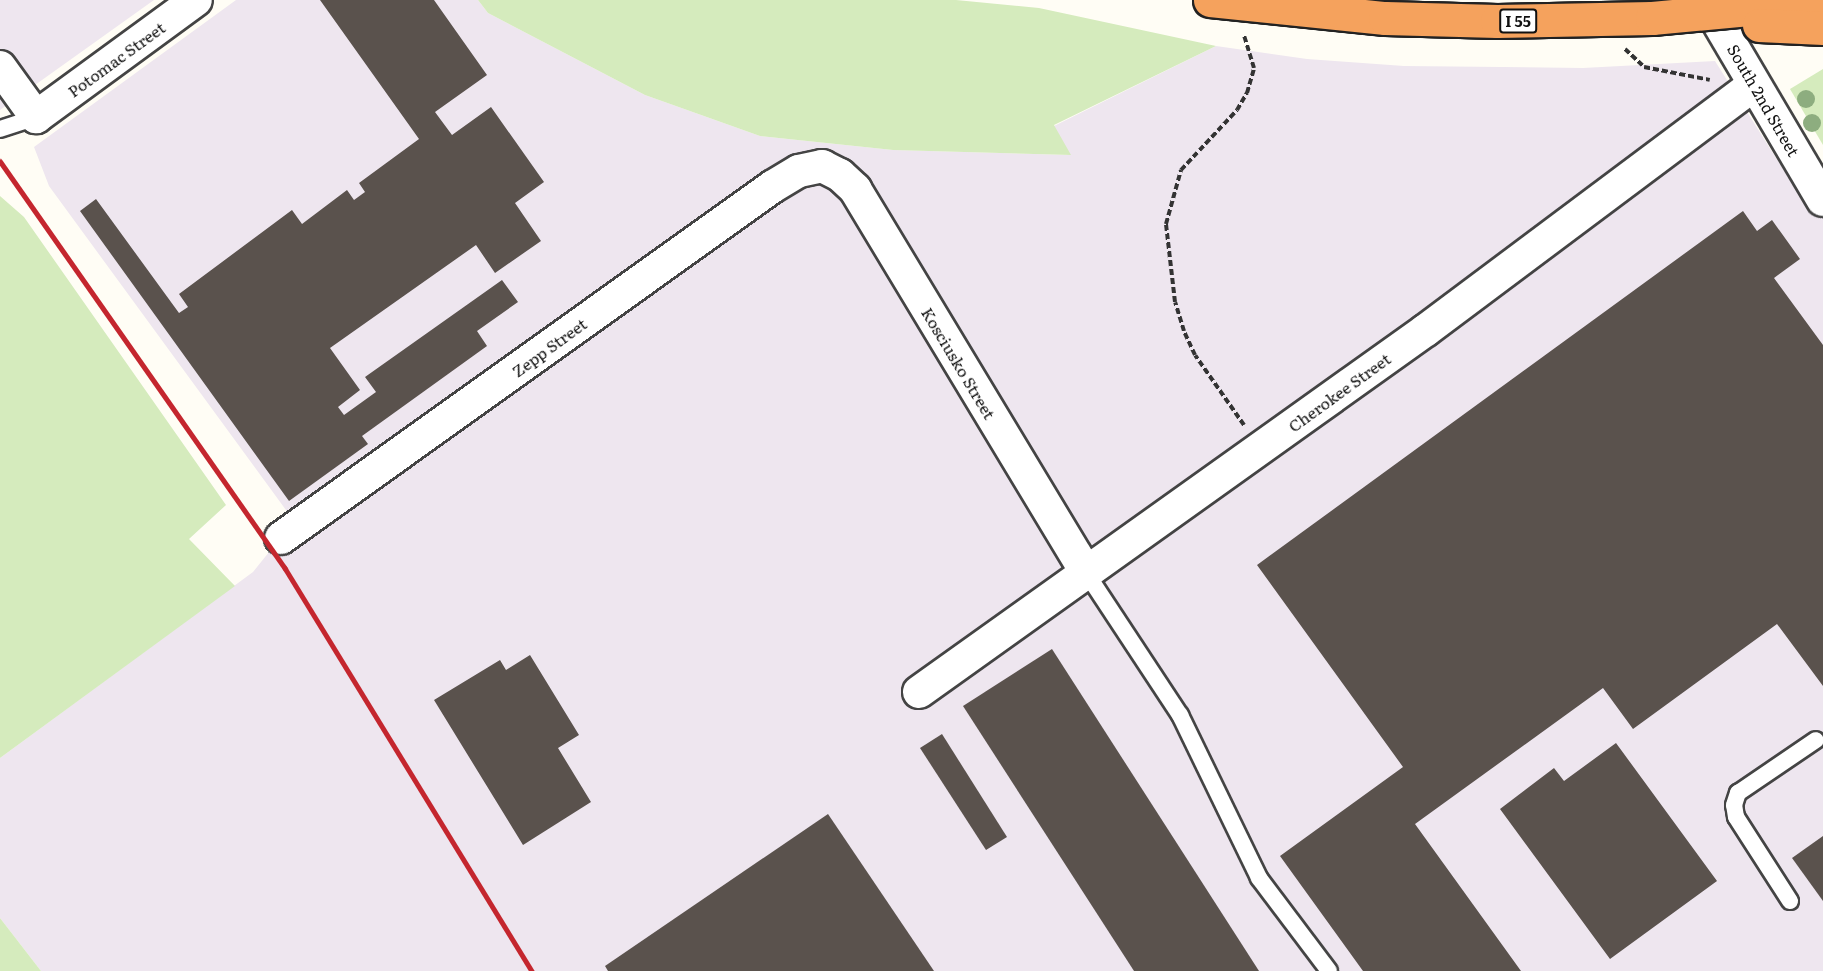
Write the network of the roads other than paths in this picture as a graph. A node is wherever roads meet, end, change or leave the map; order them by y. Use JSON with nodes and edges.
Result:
{"nodes":[{"id":1,"x":196,"y":0,"type":"edge"},
{"id":2,"x":1210,"y":0,"type":"edge"},
{"id":3,"x":1705,"y":0,"type":"edge"},
{"id":4,"x":1823,"y":3,"type":"edge"},
{"id":5,"x":1652,"y":18,"type":"junction"},
{"id":6,"x":1823,"y":28,"type":"edge"},
{"id":7,"x":0,"y":67,"type":"edge"},
{"id":8,"x":1754,"y":85,"type":"junction"},
{"id":9,"x":36,"y":117,"type":"junction"},
{"id":10,"x":0,"y":129,"type":"edge"},
{"id":11,"x":822,"y":166,"type":"joint"},
{"id":12,"x":1823,"y":200,"type":"edge"},
{"id":13,"x":280,"y":538,"type":"dead end"},
{"id":14,"x":1085,"y":572,"type":"junction"},
{"id":15,"x":920,"y":692,"type":"dead end"},
{"id":16,"x":1816,"y":740,"type":"dead end"},
{"id":17,"x":1790,"y":901,"type":"dead end"},
{"id":18,"x":1329,"y":971,"type":"edge"}],
"edges":[{"from":1,"to":9,"type":"street","name":"Potomac Street"},
{"from":2,"to":5,"type":"highway","number":"I 55","bridge":true},
{"from":3,"to":8,"type":"street","name":"South 2nd Street"},
{"from":4,"to":5,"type":"highway","number":"I 55","bridge":true},
{"from":5,"to":6,"type":"highway","bridge":true},
{"from":7,"to":9,"type":"street"},
{"from":8,"to":12,"type":"street","name":"South 2nd Street"},
{"from":8,"to":14,"type":"street","name":"Cherokee Street"},
{"from":9,"to":10,"type":"lane"},
{"from":11,"to":13,"type":"street","name":"Zepp Street"},
{"from":11,"to":14,"type":"street","name":"Kosciusko Street"},
{"from":14,"to":15,"type":"street","name":"Cherokee Street"},
{"from":14,"to":18,"type":"lane"},
{"from":16,"to":17,"type":"lane"}]}
